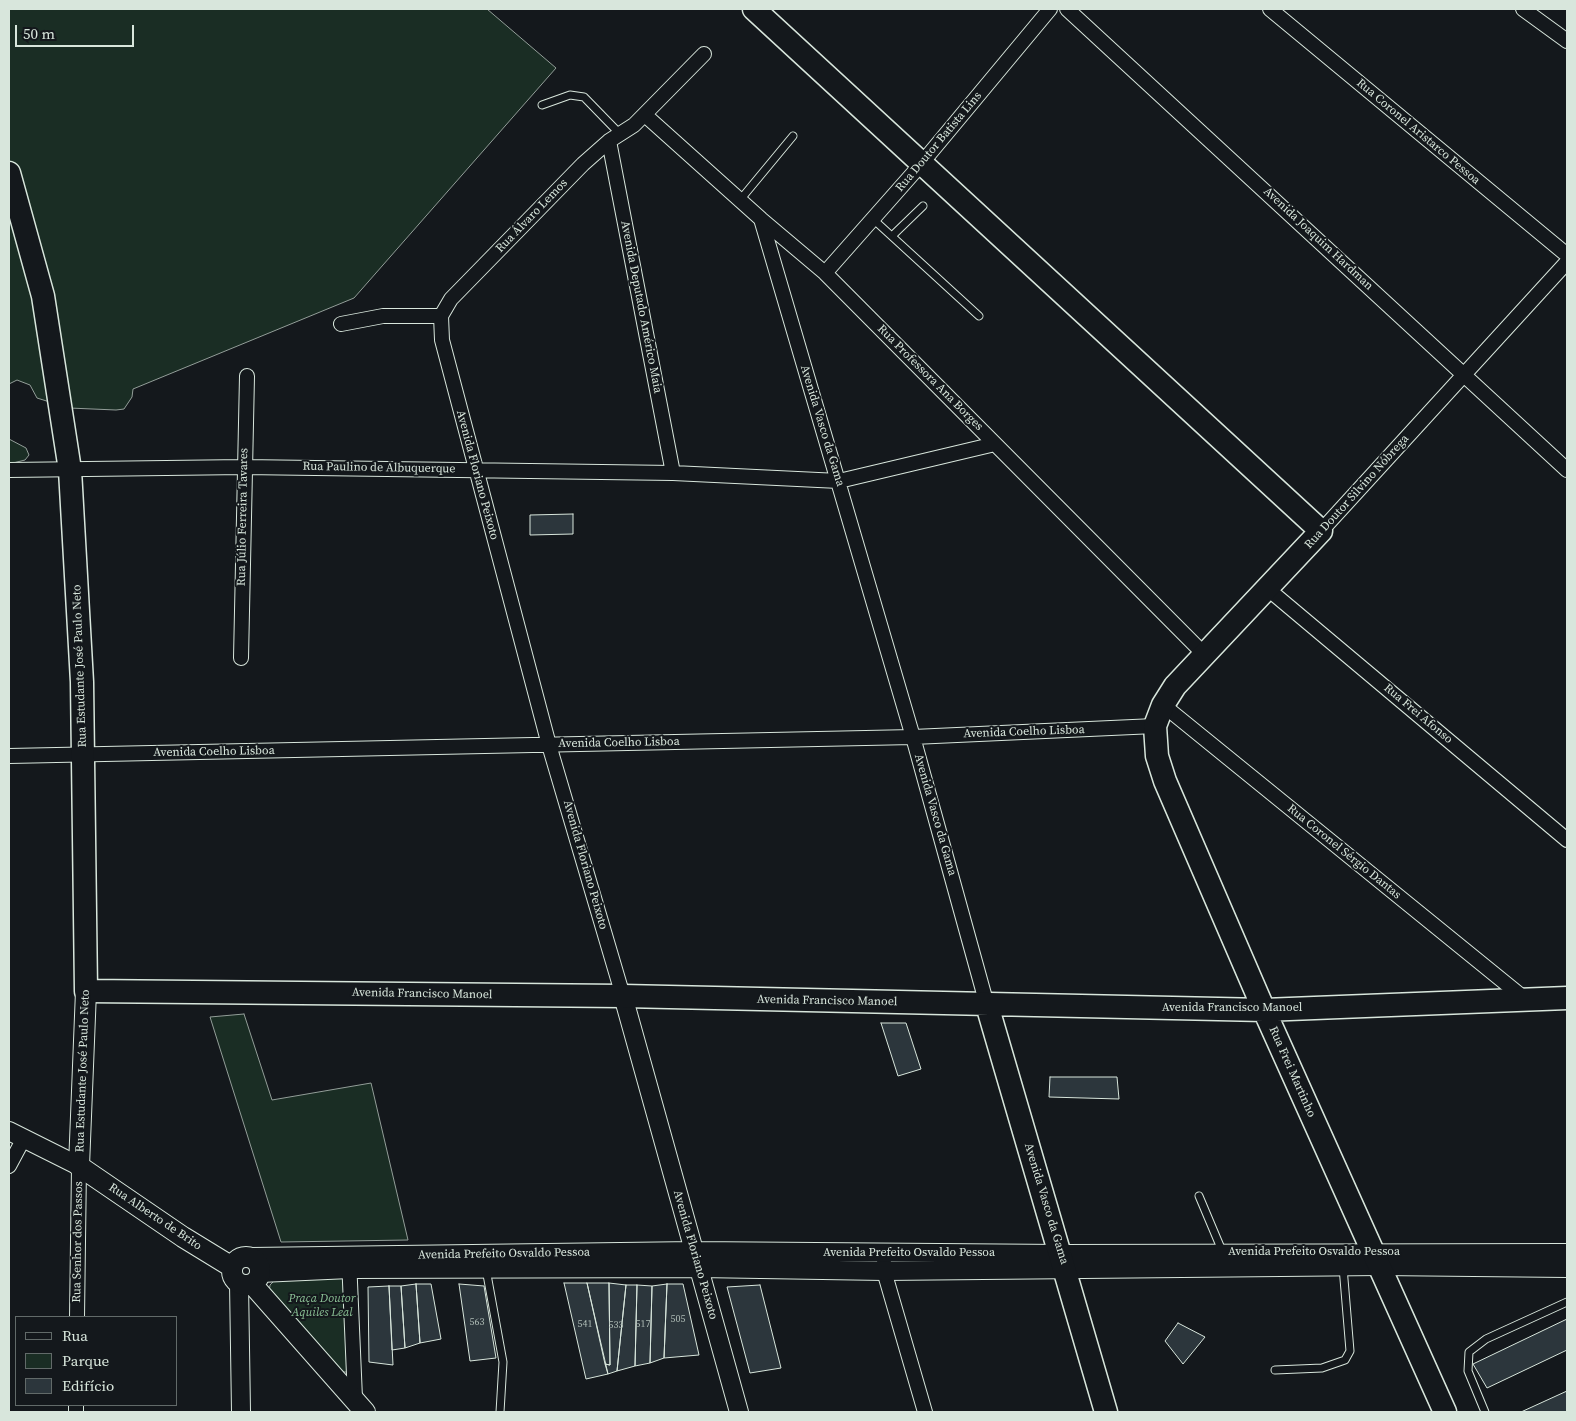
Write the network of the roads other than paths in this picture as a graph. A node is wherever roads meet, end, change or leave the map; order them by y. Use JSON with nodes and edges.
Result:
{"nodes":[{"id":1,"x":754,"y":9,"type":"edge"},
{"id":2,"x":1050,"y":9,"type":"edge"},
{"id":3,"x":1067,"y":9,"type":"edge"},
{"id":4,"x":1270,"y":9,"type":"edge"},
{"id":5,"x":1523,"y":9,"type":"edge"},
{"id":6,"x":1567,"y":41,"type":"edge"},
{"id":7,"x":704,"y":54,"type":"dead end"},
{"id":8,"x":542,"y":105,"type":"dead end"},
{"id":9,"x":645,"y":115,"type":"junction"},
{"id":10,"x":793,"y":136,"type":"dead end"},
{"id":11,"x":615,"y":138,"type":"junction"},
{"id":12,"x":922,"y":163,"type":"junction"},
{"id":13,"x":9,"y":173,"type":"edge"},
{"id":14,"x":740,"y":200,"type":"junction"},
{"id":15,"x":923,"y":206,"type":"dead end"},
{"id":16,"x":761,"y":219,"type":"junction"},
{"id":17,"x":873,"y":219,"type":"junction"},
{"id":18,"x":892,"y":236,"type":"junction"},
{"id":19,"x":1567,"y":255,"type":"edge"},
{"id":20,"x":1567,"y":262,"type":"edge"},
{"id":21,"x":825,"y":273,"type":"junction"},
{"id":22,"x":441,"y":316,"type":"junction"},
{"id":23,"x":979,"y":316,"type":"dead end"},
{"id":24,"x":341,"y":324,"type":"dead end"},
{"id":25,"x":1464,"y":373,"type":"junction"},
{"id":26,"x":247,"y":376,"type":"dead end"},
{"id":27,"x":995,"y":444,"type":"junction"},
{"id":28,"x":244,"y":466,"type":"junction"},
{"id":29,"x":9,"y":470,"type":"edge"},
{"id":30,"x":70,"y":470,"type":"junction"},
{"id":31,"x":476,"y":470,"type":"junction"},
{"id":32,"x":1567,"y":470,"type":"edge"},
{"id":33,"x":673,"y":473,"type":"junction"},
{"id":34,"x":839,"y":481,"type":"junction"},
{"id":35,"x":1321,"y":531,"type":"junction"},
{"id":36,"x":1268,"y":589,"type":"junction"},
{"id":37,"x":1204,"y":654,"type":"junction"},
{"id":38,"x":241,"y":658,"type":"dead end"},
{"id":39,"x":1163,"y":705,"type":"junction"},
{"id":40,"x":1155,"y":726,"type":"junction"},
{"id":41,"x":913,"y":737,"type":"junction"},
{"id":42,"x":549,"y":745,"type":"junction"},
{"id":43,"x":82,"y":755,"type":"junction"},
{"id":44,"x":9,"y":756,"type":"edge"},
{"id":45,"x":1567,"y":840,"type":"edge"},
{"id":46,"x":86,"y":991,"type":"junction"},
{"id":47,"x":623,"y":996,"type":"junction"},
{"id":48,"x":1525,"y":998,"type":"junction"},
{"id":49,"x":1567,"y":998,"type":"edge"},
{"id":50,"x":987,"y":1005,"type":"junction"},
{"id":51,"x":1264,"y":1010,"type":"junction"},
{"id":52,"x":16,"y":1135,"type":"edge"},
{"id":53,"x":9,"y":1166,"type":"edge"},
{"id":54,"x":79,"y":1166,"type":"junction"},
{"id":55,"x":1199,"y":1196,"type":"dead end"},
{"id":56,"x":694,"y":1250,"type":"junction"},
{"id":57,"x":636,"y":1252,"type":"junction"},
{"id":58,"x":1223,"y":1253,"type":"junction"},
{"id":59,"x":1567,"y":1253,"type":"edge"},
{"id":60,"x":883,"y":1254,"type":"junction"},
{"id":61,"x":1377,"y":1259,"type":"junction"},
{"id":62,"x":349,"y":1262,"type":"junction"},
{"id":63,"x":1063,"y":1262,"type":"junction"},
{"id":64,"x":1343,"y":1267,"type":"junction"},
{"id":65,"x":699,"y":1268,"type":"junction"},
{"id":66,"x":1567,"y":1268,"type":"edge"},
{"id":67,"x":486,"y":1269,"type":"junction"},
{"id":68,"x":637,"y":1269,"type":"junction"},
{"id":69,"x":884,"y":1271,"type":"junction"},
{"id":70,"x":247,"y":1273,"type":"junction"},
{"id":71,"x":1567,"y":1302,"type":"edge"},
{"id":72,"x":77,"y":1316,"type":"edge"},
{"id":73,"x":1275,"y":1370,"type":"dead end"},
{"id":74,"x":360,"y":1405,"type":"edge"},
{"id":75,"x":241,"y":1412,"type":"edge"},
{"id":76,"x":500,"y":1412,"type":"edge"},
{"id":77,"x":739,"y":1412,"type":"edge"},
{"id":78,"x":925,"y":1412,"type":"edge"},
{"id":79,"x":1106,"y":1412,"type":"edge"},
{"id":80,"x":1445,"y":1412,"type":"edge"},
{"id":81,"x":1485,"y":1412,"type":"edge"}],
"edges":[{"from":1,"to":12,"type":"main road"},
{"from":2,"to":12,"type":"street","name":"Rua Doutor Batista Lins"},
{"from":3,"to":25,"type":"street","name":"Avenida Joaquim Hardman"},
{"from":4,"to":19,"type":"street","name":"Rua Coronel Aristarco Pessoa"},
{"from":5,"to":6,"type":"street"},
{"from":7,"to":9,"type":"street","name":"Rua Álvaro Lemos"},
{"from":8,"to":11,"type":"lane"},
{"from":9,"to":11,"type":"street","name":"Rua Álvaro Lemos"},
{"from":9,"to":14,"type":"street","name":"Rua Professora Ana Borges"},
{"from":10,"to":14,"type":"lane"},
{"from":11,"to":22,"type":"street","name":"Rua Álvaro Lemos"},
{"from":11,"to":33,"type":"street","name":"Avenida Deputado Américo Maia"},
{"from":12,"to":17,"type":"street","name":"Rua Doutor Batista Lins"},
{"from":12,"to":35,"type":"main road"},
{"from":13,"to":30,"type":"main road","name":"Rua Estudante José Paulo Neto"},
{"from":14,"to":16,"type":"street","name":"Rua Professora Ana Borges"},
{"from":15,"to":18,"type":"lane"},
{"from":16,"to":21,"type":"street","name":"Rua Professora Ana Borges"},
{"from":16,"to":34,"type":"street","name":"Avenida Vasco da Gama"},
{"from":17,"to":18,"type":"lane"},
{"from":17,"to":21,"type":"street","name":"Rua Doutor Batista Lins"},
{"from":18,"to":23,"type":"lane"},
{"from":20,"to":25,"type":"street","name":"Rua Doutor Silvino Nóbrega"},
{"from":21,"to":27,"type":"street","name":"Rua Professora Ana Borges"},
{"from":22,"to":24,"type":"street"},
{"from":22,"to":31,"type":"street","name":"Avenida Floriano Peixoto"},
{"from":25,"to":32,"type":"street","name":"Avenida Joaquim Hardman"},
{"from":25,"to":35,"type":"street","name":"Rua Doutor Silvino Nóbrega"},
{"from":26,"to":28,"type":"street","name":"Rua Júlio Ferreira Tavares"},
{"from":27,"to":34,"type":"street","name":"Rua Paulino de Albuquerque"},
{"from":27,"to":37,"type":"street","name":"Rua Professora Ana Borges"},
{"from":28,"to":30,"type":"street","name":"Rua Paulino de Albuquerque"},
{"from":28,"to":31,"type":"street","name":"Rua Paulino de Albuquerque"},
{"from":28,"to":38,"type":"street","name":"Rua Júlio Ferreira Tavares"},
{"from":29,"to":30,"type":"street","name":"Rua Paulino de Albuquerque"},
{"from":30,"to":43,"type":"main road","name":"Rua Estudante José Paulo Neto"},
{"from":31,"to":33,"type":"street","name":"Rua Paulino de Albuquerque"},
{"from":31,"to":42,"type":"street","name":"Avenida Floriano Peixoto"},
{"from":33,"to":34,"type":"street","name":"Rua Paulino de Albuquerque"},
{"from":34,"to":41,"type":"street","name":"Avenida Vasco da Gama"},
{"from":35,"to":36,"type":"main road","name":"Rua Doutor Silvino Nóbrega"},
{"from":36,"to":37,"type":"main road","name":"Rua Doutor Silvino Nóbrega"},
{"from":36,"to":45,"type":"street","name":"Rua Frei Afonso"},
{"from":37,"to":39,"type":"main road","name":"Rua Doutor Silvino Nóbrega"},
{"from":39,"to":40,"type":"main road","name":"Rua Doutor Silvino Nóbrega"},
{"from":39,"to":48,"type":"street","name":"Rua Coronel Sérgio Dantas"},
{"from":40,"to":41,"type":"street","name":"Avenida Coelho Lisboa"},
{"from":40,"to":51,"type":"main road","name":"Rua Frei Martinho"},
{"from":41,"to":42,"type":"street","name":"Avenida Coelho Lisboa"},
{"from":41,"to":50,"type":"street","name":"Avenida Vasco da Gama"},
{"from":42,"to":43,"type":"street","name":"Avenida Coelho Lisboa"},
{"from":42,"to":47,"type":"street","name":"Avenida Floriano Peixoto"},
{"from":43,"to":44,"type":"street","name":"Avenida Coelho Lisboa"},
{"from":43,"to":46,"type":"main road","name":"Rua Estudante José Paulo Neto"},
{"from":46,"to":47,"type":"main road","name":"Avenida Francisco Manoel"},
{"from":46,"to":54,"type":"main road","name":"Rua Estudante José Paulo Neto"},
{"from":47,"to":50,"type":"main road","name":"Avenida Francisco Manoel"},
{"from":47,"to":56,"type":"street","name":"Avenida Floriano Peixoto"},
{"from":48,"to":49,"type":"main road","name":"Avenida Francisco Manoel"},
{"from":48,"to":51,"type":"main road","name":"Avenida Francisco Manoel"},
{"from":50,"to":51,"type":"main road","name":"Avenida Francisco Manoel"},
{"from":50,"to":63,"type":"main road","name":"Avenida Vasco da Gama"},
{"from":51,"to":61,"type":"main road","name":"Rua Frei Martinho"},
{"from":52,"to":53,"type":"street"},
{"from":52,"to":54,"type":"street"},
{"from":54,"to":70,"type":"main road","name":"Rua Alberto de Brito"},
{"from":54,"to":72,"type":"street","name":"Rua Senhor dos Passos"},
{"from":55,"to":58,"type":"lane"},
{"from":56,"to":57,"type":"street","name":"Avenida Prefeito Osvaldo Pessoa"},
{"from":56,"to":60,"type":"street","name":"Avenida Prefeito Osvaldo Pessoa"},
{"from":56,"to":65,"type":"street","name":"Avenida Floriano Peixoto"},
{"from":57,"to":62,"type":"street","name":"Avenida Prefeito Osvaldo Pessoa"},
{"from":57,"to":68,"type":"street"},
{"from":58,"to":61,"type":"street","name":"Avenida Prefeito Osvaldo Pessoa"},
{"from":58,"to":63,"type":"street","name":"Avenida Prefeito Osvaldo Pessoa"},
{"from":59,"to":61,"type":"street","name":"Avenida Prefeito Osvaldo Pessoa"},
{"from":60,"to":63,"type":"street","name":"Avenida Prefeito Osvaldo Pessoa"},
{"from":60,"to":69,"type":"street"},
{"from":61,"to":64,"type":"street","name":"Avenida Prefeito Osvaldo Pessoa"},
{"from":61,"to":66,"type":"street","name":"Avenida Prefeito Osvaldo Pessoa"},
{"from":61,"to":80,"type":"main road","name":"Rua Frei Martinho"},
{"from":62,"to":67,"type":"street","name":"Avenida Prefeito Osvaldo Pessoa"},
{"from":62,"to":70,"type":"street","name":"Avenida Prefeito Osvaldo Pessoa"},
{"from":62,"to":74,"type":"street","name":"Rua Alberto de Brito"},
{"from":63,"to":64,"type":"street","name":"Avenida Prefeito Osvaldo Pessoa"},
{"from":63,"to":69,"type":"street","name":"Avenida Prefeito Osvaldo Pessoa"},
{"from":63,"to":79,"type":"main road","name":"Avenida Vasco da Gama"},
{"from":64,"to":73,"type":"lane"},
{"from":65,"to":68,"type":"street","name":"Avenida Prefeito Osvaldo Pessoa"},
{"from":65,"to":69,"type":"street","name":"Avenida Prefeito Osvaldo Pessoa"},
{"from":65,"to":77,"type":"street","name":"Avenida Floriano Peixoto"},
{"from":67,"to":68,"type":"street","name":"Avenida Prefeito Osvaldo Pessoa"},
{"from":67,"to":76,"type":"lane"},
{"from":69,"to":78,"type":"street"},
{"from":70,"to":74,"type":"main road","name":"Rua Alberto de Brito"},
{"from":70,"to":75,"type":"street"},
{"from":71,"to":81,"type":"lane"}]}
